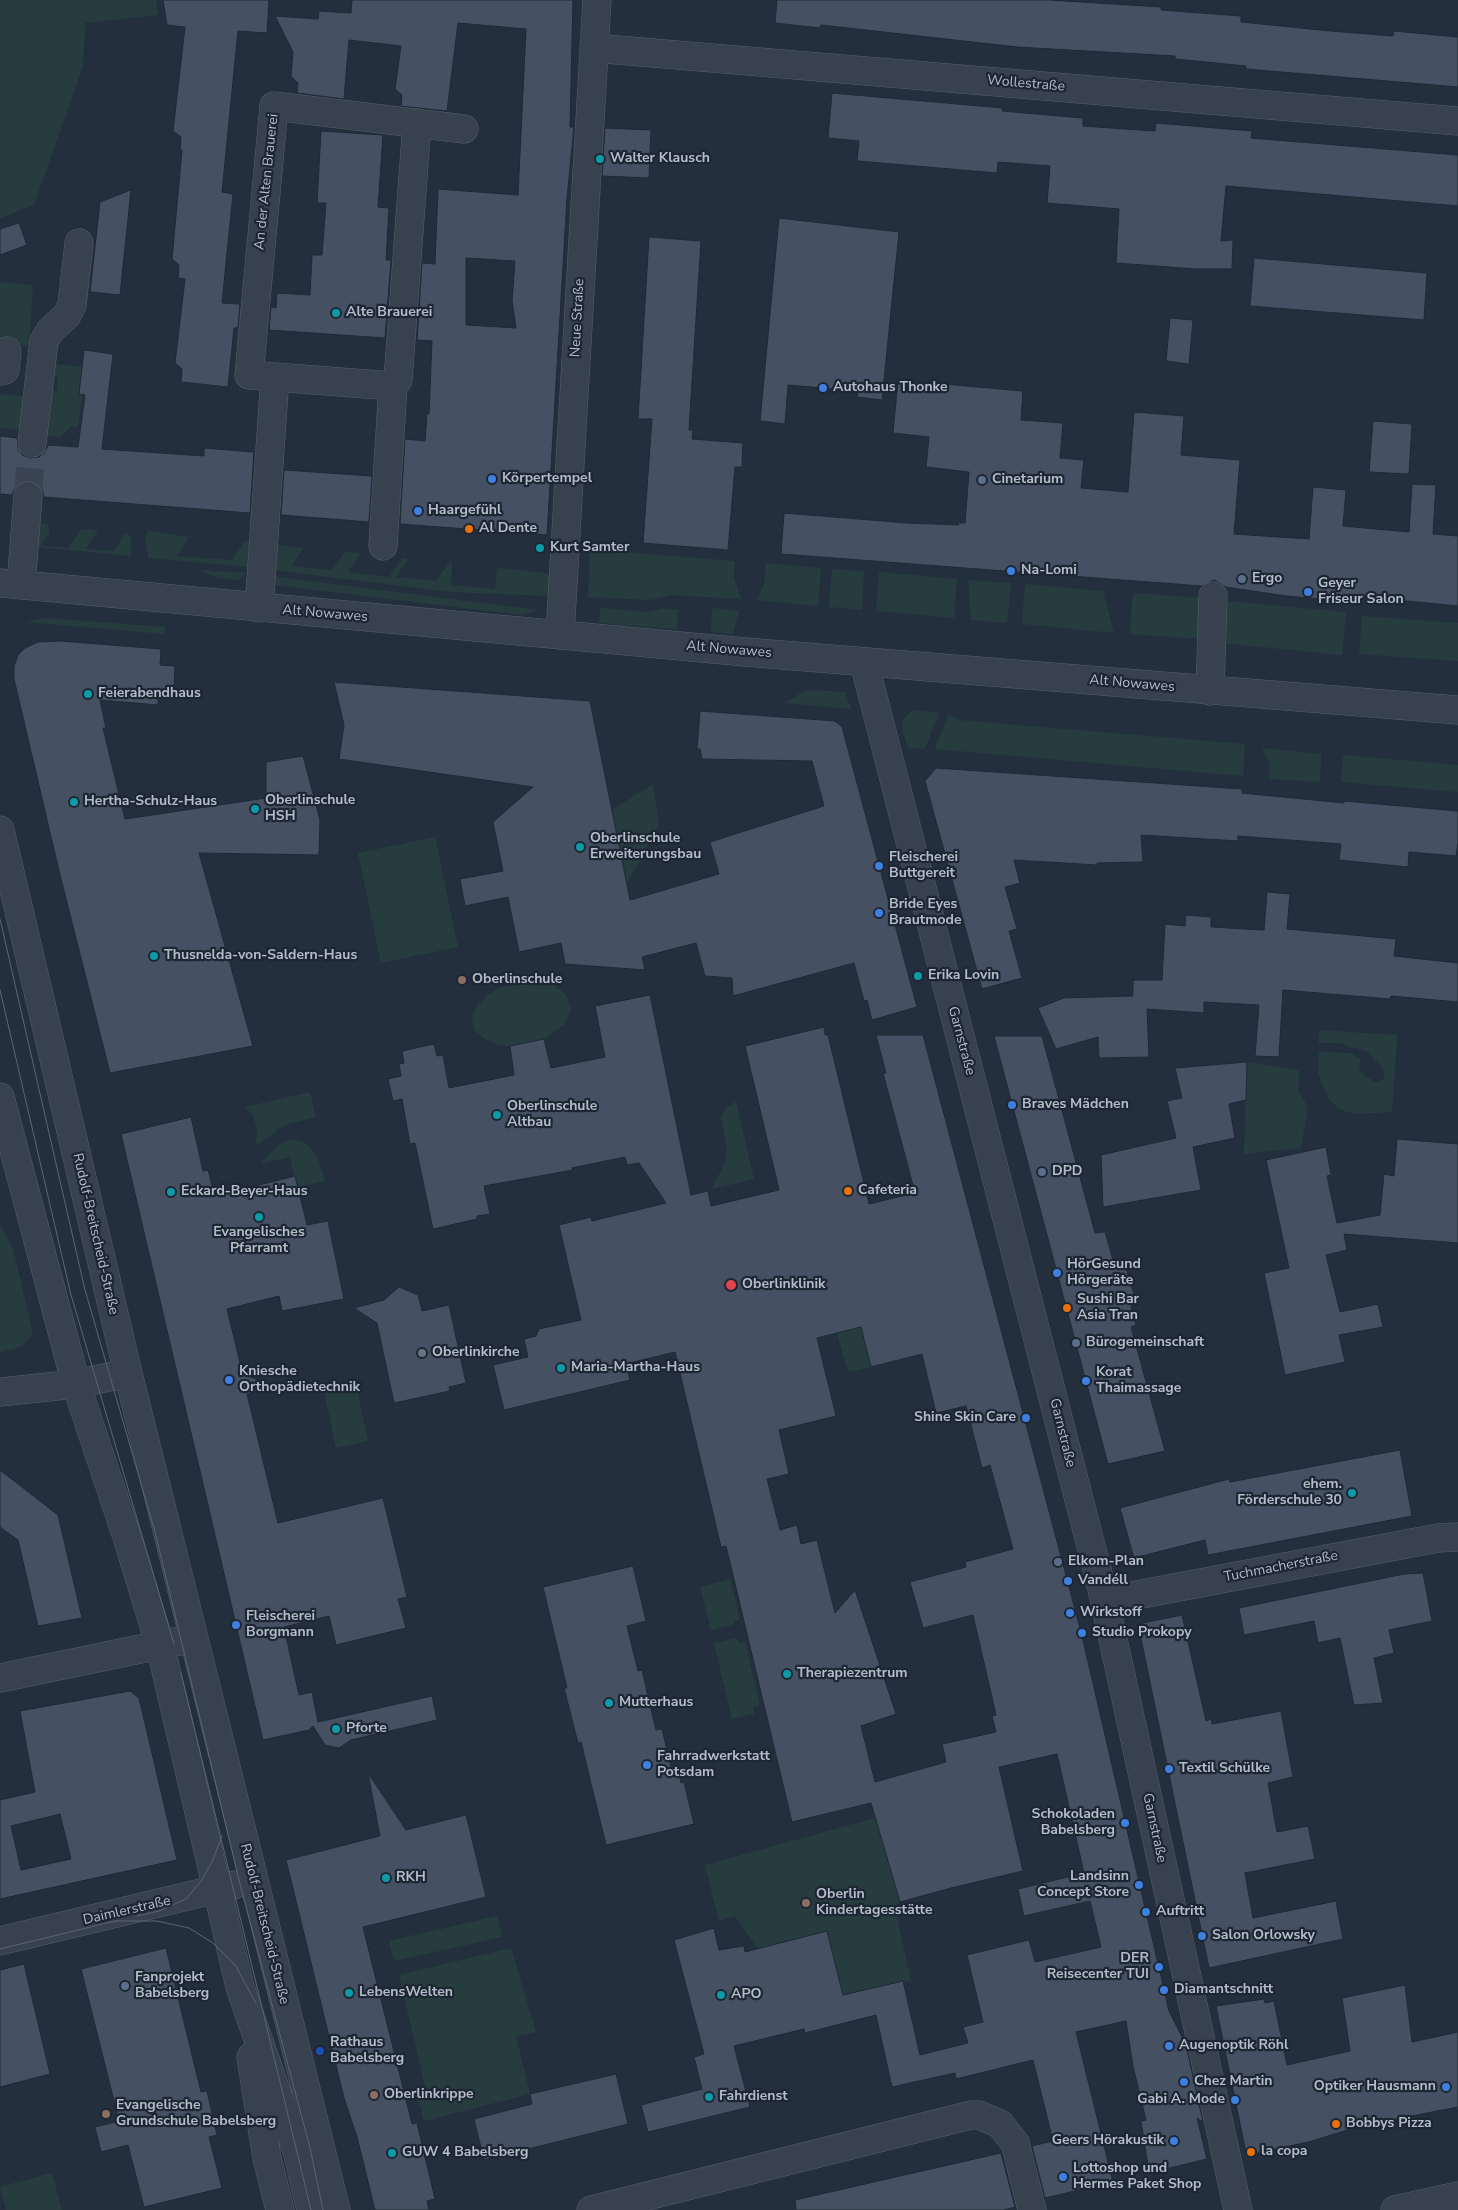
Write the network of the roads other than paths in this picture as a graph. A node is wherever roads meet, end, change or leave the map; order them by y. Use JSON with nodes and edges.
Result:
{"nodes":[{"id":1,"x":596,"y":0,"type":"edge"},
{"id":2,"x":594,"y":48,"type":"junction"},
{"id":3,"x":1458,"y":121,"type":"edge"},
{"id":4,"x":417,"y":123,"type":"junction"},
{"id":5,"x":464,"y":128,"type":"dead end"},
{"id":6,"x":78,"y":243,"type":"dead end"},
{"id":7,"x":275,"y":377,"type":"junction"},
{"id":8,"x":393,"y":386,"type":"junction"},
{"id":9,"x":32,"y":443,"type":"tunnel mouth"},
{"id":10,"x":28,"y":496,"type":"tunnel mouth"},
{"id":11,"x":382,"y":546,"type":"dead end"},
{"id":12,"x":11,"y":584,"type":"edge"},
{"id":13,"x":1214,"y":596,"type":"dead end"},
{"id":14,"x":259,"y":608,"type":"junction"},
{"id":15,"x":560,"y":635,"type":"junction"},
{"id":16,"x":864,"y":662,"type":"junction"},
{"id":17,"x":1210,"y":691,"type":"junction"},
{"id":18,"x":1458,"y":710,"type":"edge"},
{"id":19,"x":0,"y":830,"type":"edge"},
{"id":20,"x":0,"y":1097,"type":"edge"},
{"id":21,"x":128,"y":1373,"type":"junction"},
{"id":22,"x":76,"y":1384,"type":"junction"},
{"id":23,"x":0,"y":1392,"type":"edge"},
{"id":24,"x":1458,"y":1537,"type":"edge"},
{"id":25,"x":1105,"y":1600,"type":"junction"},
{"id":26,"x":195,"y":1637,"type":"junction"},
{"id":27,"x":160,"y":1645,"type":"junction"},
{"id":28,"x":0,"y":1678,"type":"edge"},
{"id":29,"x":253,"y":1880,"type":"junction"},
{"id":30,"x":218,"y":1889,"type":"junction"},
{"id":31,"x":0,"y":1941,"type":"edge"},
{"id":32,"x":240,"y":1987,"type":"junction"},
{"id":33,"x":1458,"y":2196,"type":"edge"},
{"id":34,"x":272,"y":2208,"type":"edge"},
{"id":35,"x":311,"y":2210,"type":"edge"},
{"id":36,"x":336,"y":2210,"type":"edge"},
{"id":37,"x":590,"y":2210,"type":"edge"},
{"id":38,"x":1032,"y":2210,"type":"edge"},
{"id":39,"x":1238,"y":2210,"type":"edge"},
{"id":40,"x":1395,"y":2210,"type":"edge"}],
"edges":[{"from":1,"to":2,"type":"street","name":"Neue Straße"},
{"from":2,"to":3,"type":"street","name":"Wollestraße"},
{"from":2,"to":15,"type":"street","name":"Neue Straße"},
{"from":4,"to":5,"type":"street","name":"An der Alten Brauerei"},
{"from":4,"to":7,"type":"street","name":"An der Alten Brauerei"},
{"from":4,"to":8,"type":"street"},
{"from":6,"to":9,"type":"street"},
{"from":7,"to":8,"type":"street","name":"An der Alten Brauerei"},
{"from":7,"to":14,"type":"street"},
{"from":8,"to":11,"type":"street"},
{"from":10,"to":12,"type":"street"},
{"from":12,"to":14,"type":"street","name":"Alt Nowawes"},
{"from":13,"to":17,"type":"street"},
{"from":14,"to":15,"type":"street","name":"Alt Nowawes"},
{"from":15,"to":16,"type":"street","name":"Alt Nowawes"},
{"from":16,"to":17,"type":"street","name":"Alt Nowawes"},
{"from":16,"to":25,"type":"street","name":"Garnstraße"},
{"from":17,"to":18,"type":"street","name":"Alt Nowawes"},
{"from":19,"to":21,"type":"street","name":"Rudolf-Breitscheid-Straße"},
{"from":20,"to":22,"type":"street"},
{"from":21,"to":22,"type":"street"},
{"from":21,"to":26,"type":"street","name":"Rudolf-Breitscheid-Straße"},
{"from":22,"to":23,"type":"street"},
{"from":22,"to":27,"type":"street"},
{"from":24,"to":25,"type":"street","name":"Tuchmacherstraße"},
{"from":25,"to":39,"type":"street","name":"Garnstraße"},
{"from":26,"to":27,"type":"street"},
{"from":26,"to":29,"type":"street","name":"Rudolf-Breitscheid-Straße"},
{"from":27,"to":28,"type":"street"},
{"from":27,"to":30,"type":"street"},
{"from":29,"to":30,"type":"street","name":"Daimlerstraße"},
{"from":29,"to":36,"type":"street","name":"Rudolf-Breitscheid-Straße"},
{"from":30,"to":31,"type":"street","name":"Daimlerstraße"},
{"from":30,"to":32,"type":"street"},
{"from":32,"to":34,"type":"street"},
{"from":32,"to":35,"type":"street"},
{"from":33,"to":40,"type":"street"},
{"from":37,"to":38,"type":"street"}]}
